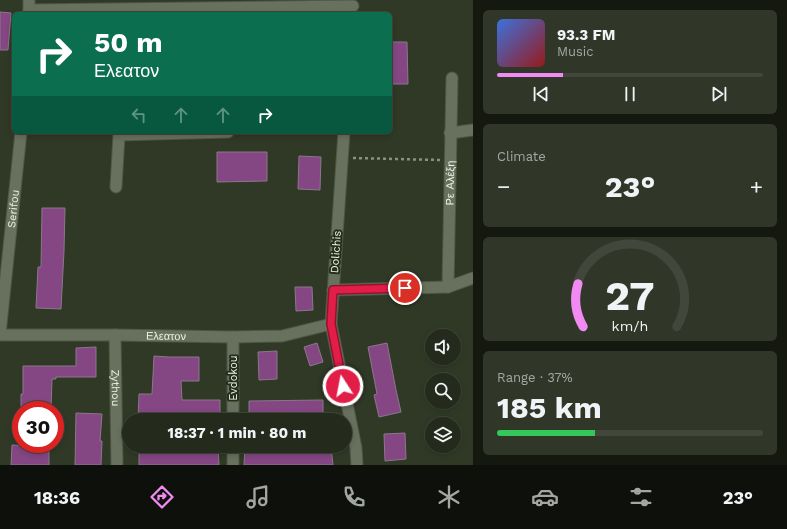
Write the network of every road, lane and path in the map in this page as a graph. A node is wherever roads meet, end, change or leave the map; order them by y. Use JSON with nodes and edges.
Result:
{"nodes":[{"id":1,"x":353,"y":7,"type":"edge"},
{"id":2,"x":29,"y":8,"type":"edge"},
{"id":3,"x":452,"y":78,"type":"dead end"},
{"id":4,"x":473,"y":130,"type":"edge"},
{"id":5,"x":450,"y":133,"type":"junction"},
{"id":6,"x":21,"y":134,"type":"edge"},
{"id":7,"x":155,"y":134,"type":"edge"},
{"id":8,"x":344,"y":134,"type":"edge"},
{"id":9,"x":342,"y":158,"type":"junction"},
{"id":10,"x":450,"y":160,"type":"junction"},
{"id":11,"x":116,"y":186,"type":"dead end"},
{"id":12,"x":473,"y":278,"type":"edge"},
{"id":13,"x":448,"y":287,"type":"junction"},
{"id":14,"x":333,"y":290,"type":"junction"},
{"id":15,"x":1,"y":300,"type":"edge"},
{"id":16,"x":331,"y":324,"type":"junction"},
{"id":17,"x":0,"y":334,"type":"edge"},
{"id":18,"x":114,"y":335,"type":"junction"},
{"id":19,"x":233,"y":337,"type":"junction"},
{"id":20,"x":233,"y":413,"type":"edge"},
{"id":21,"x":233,"y":453,"type":"edge"},
{"id":22,"x":117,"y":465,"type":"edge"},
{"id":23,"x":233,"y":465,"type":"edge"},
{"id":24,"x":357,"y":465,"type":"edge"}],
"edges":[{"from":1,"to":2,"type":"street"},
{"from":3,"to":5,"type":"street","name":"Ρε Αλέξη"},
{"from":4,"to":5,"type":"street"},
{"from":5,"to":10,"type":"street","name":"Ρε Αλέξη"},
{"from":6,"to":15,"type":"street","name":"Serifou"},
{"from":7,"to":11,"type":"street"},
{"from":8,"to":9,"type":"street","name":"Dolichis"},
{"from":9,"to":10,"type":"path"},
{"from":9,"to":14,"type":"street","name":"Dolichis"},
{"from":10,"to":13,"type":"street","name":"Ρε Αλέξη"},
{"from":12,"to":13,"type":"street"},
{"from":13,"to":14,"type":"street"},
{"from":14,"to":16,"type":"street","name":"Dolichis"},
{"from":15,"to":17,"type":"street","name":"Serifou"},
{"from":16,"to":19,"type":"street","name":"Ελεατον"},
{"from":16,"to":24,"type":"street","name":"Dolichis"},
{"from":17,"to":18,"type":"street","name":"Ελεατον"},
{"from":18,"to":19,"type":"street","name":"Ελεατον"},
{"from":18,"to":22,"type":"street","name":"Zythou"},
{"from":19,"to":20,"type":"street","name":"Evdokou"},
{"from":21,"to":23,"type":"street"}]}
